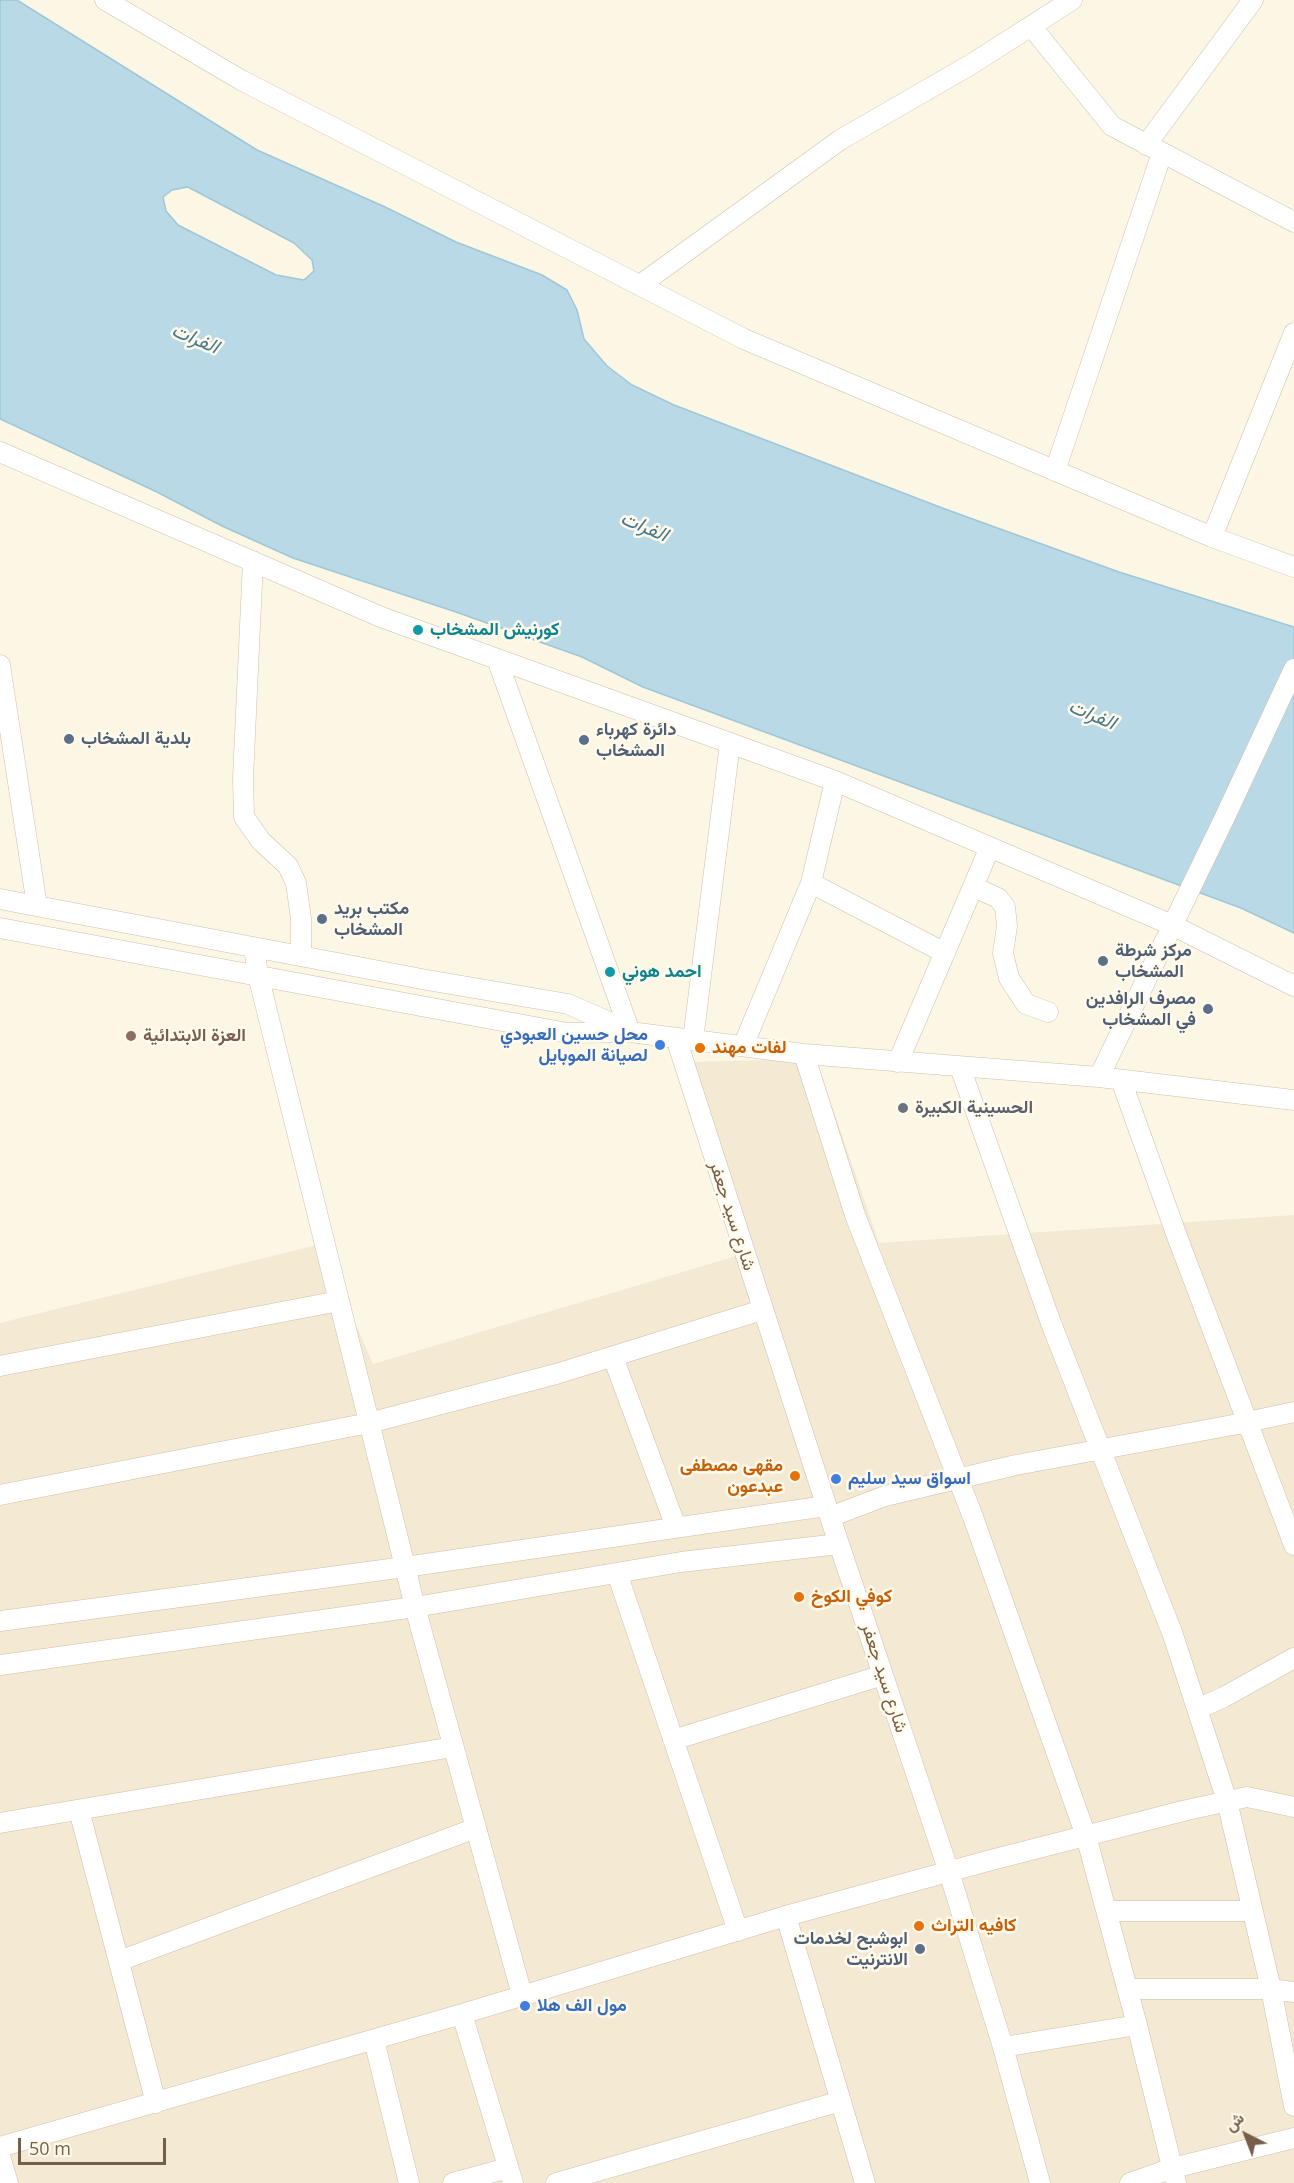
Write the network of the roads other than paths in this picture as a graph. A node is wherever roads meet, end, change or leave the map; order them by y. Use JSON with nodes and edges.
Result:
{"nodes":[{"id":1,"x":105,"y":0,"type":"edge"},
{"id":2,"x":1072,"y":0,"type":"edge"},
{"id":3,"x":1253,"y":0,"type":"edge"},
{"id":4,"x":1030,"y":26,"type":"junction"},
{"id":5,"x":1154,"y":149,"type":"junction"},
{"id":6,"x":1294,"y":222,"type":"edge"},
{"id":7,"x":640,"y":285,"type":"junction"},
{"id":8,"x":1294,"y":333,"type":"edge"},
{"id":9,"x":0,"y":452,"type":"edge"},
{"id":10,"x":1055,"y":471,"type":"junction"},
{"id":11,"x":1212,"y":537,"type":"junction"},
{"id":12,"x":253,"y":561,"type":"junction"},
{"id":13,"x":1294,"y":567,"type":"edge"},
{"id":14,"x":497,"y":659,"type":"junction"},
{"id":15,"x":0,"y":665,"type":"edge"},
{"id":16,"x":1294,"y":669,"type":"edge"},
{"id":17,"x":730,"y":743,"type":"junction"},
{"id":18,"x":835,"y":781,"type":"junction"},
{"id":19,"x":990,"y":847,"type":"junction"},
{"id":20,"x":811,"y":883,"type":"junction"},
{"id":21,"x":974,"y":887,"type":"junction"},
{"id":22,"x":0,"y":899,"type":"edge"},
{"id":23,"x":37,"y":906,"type":"junction"},
{"id":24,"x":1172,"y":925,"type":"junction"},
{"id":25,"x":0,"y":928,"type":"edge"},
{"id":26,"x":254,"y":948,"type":"junction"},
{"id":27,"x":945,"y":953,"type":"junction"},
{"id":28,"x":301,"y":956,"type":"junction"},
{"id":29,"x":258,"y":975,"type":"junction"},
{"id":30,"x":1294,"y":986,"type":"edge"},
{"id":31,"x":1048,"y":1012,"type":"dead end"},
{"id":32,"x":630,"y":1032,"type":"junction"},
{"id":33,"x":684,"y":1039,"type":"junction"},
{"id":34,"x":743,"y":1046,"type":"junction"},
{"id":35,"x":804,"y":1054,"type":"junction"},
{"id":36,"x":898,"y":1062,"type":"junction"},
{"id":37,"x":960,"y":1067,"type":"junction"},
{"id":38,"x":1098,"y":1077,"type":"junction"},
{"id":39,"x":1121,"y":1080,"type":"junction"},
{"id":40,"x":1293,"y":1103,"type":"edge"},
{"id":41,"x":339,"y":1301,"type":"junction"},
{"id":42,"x":762,"y":1310,"type":"junction"},
{"id":43,"x":613,"y":1357,"type":"junction"},
{"id":44,"x":0,"y":1366,"type":"edge"},
{"id":45,"x":1294,"y":1412,"type":"edge"},
{"id":46,"x":1247,"y":1422,"type":"junction"},
{"id":47,"x":369,"y":1423,"type":"junction"},
{"id":48,"x":1101,"y":1449,"type":"junction"},
{"id":49,"x":958,"y":1479,"type":"junction"},
{"id":50,"x":0,"y":1495,"type":"edge"},
{"id":51,"x":828,"y":1512,"type":"junction"},
{"id":52,"x":676,"y":1527,"type":"junction"},
{"id":53,"x":839,"y":1544,"type":"junction"},
{"id":54,"x":1294,"y":1545,"type":"edge"},
{"id":55,"x":405,"y":1567,"type":"junction"},
{"id":56,"x":617,"y":1573,"type":"junction"},
{"id":57,"x":415,"y":1607,"type":"junction"},
{"id":58,"x":0,"y":1621,"type":"edge"},
{"id":59,"x":1294,"y":1658,"type":"edge"},
{"id":60,"x":0,"y":1665,"type":"edge"},
{"id":61,"x":883,"y":1675,"type":"junction"},
{"id":62,"x":1197,"y":1709,"type":"junction"},
{"id":63,"x":673,"y":1740,"type":"junction"},
{"id":64,"x":453,"y":1746,"type":"junction"},
{"id":65,"x":1227,"y":1801,"type":"junction"},
{"id":66,"x":1294,"y":1807,"type":"edge"},
{"id":67,"x":79,"y":1810,"type":"junction"},
{"id":68,"x":0,"y":1823,"type":"edge"},
{"id":69,"x":476,"y":1828,"type":"junction"},
{"id":70,"x":1086,"y":1836,"type":"junction"},
{"id":71,"x":949,"y":1872,"type":"junction"},
{"id":72,"x":1107,"y":1911,"type":"junction"},
{"id":73,"x":1252,"y":1911,"type":"junction"},
{"id":74,"x":786,"y":1916,"type":"junction"},
{"id":75,"x":738,"y":1930,"type":"junction"},
{"id":76,"x":118,"y":1961,"type":"junction"},
{"id":77,"x":1127,"y":1989,"type":"junction"},
{"id":78,"x":1271,"y":1989,"type":"junction"},
{"id":79,"x":1294,"y":1992,"type":"edge"},
{"id":80,"x":522,"y":1995,"type":"junction"},
{"id":81,"x":462,"y":2014,"type":"junction"},
{"id":82,"x":1137,"y":2025,"type":"junction"},
{"id":83,"x":374,"y":2040,"type":"junction"},
{"id":84,"x":1003,"y":2047,"type":"junction"},
{"id":85,"x":841,"y":2101,"type":"junction"},
{"id":86,"x":156,"y":2103,"type":"junction"},
{"id":87,"x":1294,"y":2106,"type":"edge"},
{"id":88,"x":1294,"y":2138,"type":"edge"},
{"id":89,"x":0,"y":2147,"type":"edge"},
{"id":90,"x":0,"y":2156,"type":"edge"},
{"id":91,"x":511,"y":2175,"type":"edge"},
{"id":92,"x":1174,"y":2176,"type":"edge"},
{"id":93,"x":8,"y":2183,"type":"edge"},
{"id":94,"x":409,"y":2183,"type":"edge"},
{"id":95,"x":453,"y":2183,"type":"edge"},
{"id":96,"x":556,"y":2183,"type":"edge"},
{"id":97,"x":865,"y":2183,"type":"edge"},
{"id":98,"x":1040,"y":2183,"type":"edge"},
{"id":99,"x":1130,"y":2183,"type":"edge"}],
"edges":[{"from":1,"to":7,"type":"street"},
{"from":2,"to":4,"type":"street"},
{"from":3,"to":5,"type":"street"},
{"from":4,"to":5,"type":"street"},
{"from":4,"to":7,"type":"street"},
{"from":5,"to":6,"type":"street"},
{"from":5,"to":10,"type":"street"},
{"from":7,"to":10,"type":"street"},
{"from":8,"to":11,"type":"street"},
{"from":9,"to":12,"type":"street"},
{"from":10,"to":11,"type":"street"},
{"from":11,"to":13,"type":"street"},
{"from":12,"to":14,"type":"street"},
{"from":12,"to":28,"type":"street"},
{"from":14,"to":17,"type":"street"},
{"from":14,"to":32,"type":"street"},
{"from":15,"to":23,"type":"street"},
{"from":16,"to":24,"type":"street"},
{"from":17,"to":18,"type":"street"},
{"from":17,"to":33,"type":"street"},
{"from":18,"to":19,"type":"street"},
{"from":18,"to":20,"type":"street"},
{"from":19,"to":21,"type":"street"},
{"from":19,"to":24,"type":"street"},
{"from":20,"to":27,"type":"street"},
{"from":20,"to":34,"type":"street"},
{"from":21,"to":27,"type":"street"},
{"from":21,"to":31,"type":"street"},
{"from":22,"to":23,"type":"street"},
{"from":23,"to":26,"type":"street"},
{"from":24,"to":30,"type":"street"},
{"from":24,"to":38,"type":"street"},
{"from":25,"to":29,"type":"street"},
{"from":26,"to":28,"type":"street"},
{"from":26,"to":29,"type":"street"},
{"from":27,"to":36,"type":"street"},
{"from":28,"to":32,"type":"street"},
{"from":29,"to":32,"type":"street"},
{"from":29,"to":41,"type":"street"},
{"from":32,"to":33,"type":"street"},
{"from":33,"to":34,"type":"street"},
{"from":33,"to":42,"type":"street","name":"شارع سيد جعفر"},
{"from":34,"to":35,"type":"street"},
{"from":35,"to":36,"type":"street"},
{"from":35,"to":49,"type":"street"},
{"from":36,"to":37,"type":"street"},
{"from":37,"to":38,"type":"street"},
{"from":37,"to":48,"type":"street"},
{"from":38,"to":39,"type":"street"},
{"from":39,"to":40,"type":"street"},
{"from":39,"to":46,"type":"street"},
{"from":41,"to":44,"type":"street"},
{"from":41,"to":47,"type":"street"},
{"from":42,"to":43,"type":"street"},
{"from":42,"to":51,"type":"street","name":"شارع سيد جعفر"},
{"from":43,"to":47,"type":"street"},
{"from":43,"to":52,"type":"street"},
{"from":45,"to":46,"type":"street"},
{"from":46,"to":48,"type":"street"},
{"from":46,"to":54,"type":"street"},
{"from":47,"to":50,"type":"street"},
{"from":47,"to":55,"type":"street"},
{"from":48,"to":49,"type":"street"},
{"from":48,"to":62,"type":"street"},
{"from":49,"to":51,"type":"street"},
{"from":49,"to":70,"type":"street"},
{"from":51,"to":52,"type":"street"},
{"from":51,"to":53,"type":"street","name":"شارع سيد جعفر"},
{"from":52,"to":55,"type":"street"},
{"from":53,"to":56,"type":"street"},
{"from":53,"to":61,"type":"street","name":"شارع سيد جعفر"},
{"from":55,"to":57,"type":"street"},
{"from":55,"to":58,"type":"street"},
{"from":56,"to":57,"type":"street"},
{"from":56,"to":63,"type":"street"},
{"from":57,"to":60,"type":"street"},
{"from":57,"to":64,"type":"street"},
{"from":59,"to":62,"type":"street"},
{"from":61,"to":63,"type":"street"},
{"from":61,"to":71,"type":"street","name":"شارع سيد جعفر"},
{"from":62,"to":65,"type":"street"},
{"from":63,"to":75,"type":"street"},
{"from":64,"to":67,"type":"street"},
{"from":64,"to":69,"type":"street"},
{"from":65,"to":66,"type":"street"},
{"from":65,"to":70,"type":"street"},
{"from":65,"to":73,"type":"street"},
{"from":67,"to":68,"type":"street"},
{"from":67,"to":76,"type":"street"},
{"from":69,"to":76,"type":"street"},
{"from":69,"to":80,"type":"street"},
{"from":70,"to":71,"type":"street"},
{"from":70,"to":72,"type":"street"},
{"from":71,"to":74,"type":"street"},
{"from":71,"to":84,"type":"street","name":"شارع سيد جعفر"},
{"from":72,"to":73,"type":"street"},
{"from":72,"to":77,"type":"street"},
{"from":73,"to":78,"type":"street"},
{"from":74,"to":75,"type":"street"},
{"from":74,"to":85,"type":"street"},
{"from":75,"to":80,"type":"street"},
{"from":76,"to":86,"type":"street"},
{"from":77,"to":78,"type":"street"},
{"from":77,"to":82,"type":"street"},
{"from":78,"to":79,"type":"street"},
{"from":78,"to":87,"type":"street"},
{"from":80,"to":81,"type":"street"},
{"from":81,"to":83,"type":"street"},
{"from":81,"to":91,"type":"street"},
{"from":82,"to":84,"type":"street"},
{"from":82,"to":92,"type":"street"},
{"from":83,"to":86,"type":"street"},
{"from":83,"to":94,"type":"street"},
{"from":84,"to":98,"type":"street","name":"شارع سيد جعفر"},
{"from":85,"to":96,"type":"street"},
{"from":85,"to":97,"type":"street"},
{"from":86,"to":89,"type":"street"},
{"from":88,"to":92,"type":"street"},
{"from":90,"to":93,"type":"street"},
{"from":91,"to":95,"type":"street"},
{"from":92,"to":99,"type":"street"}]}
